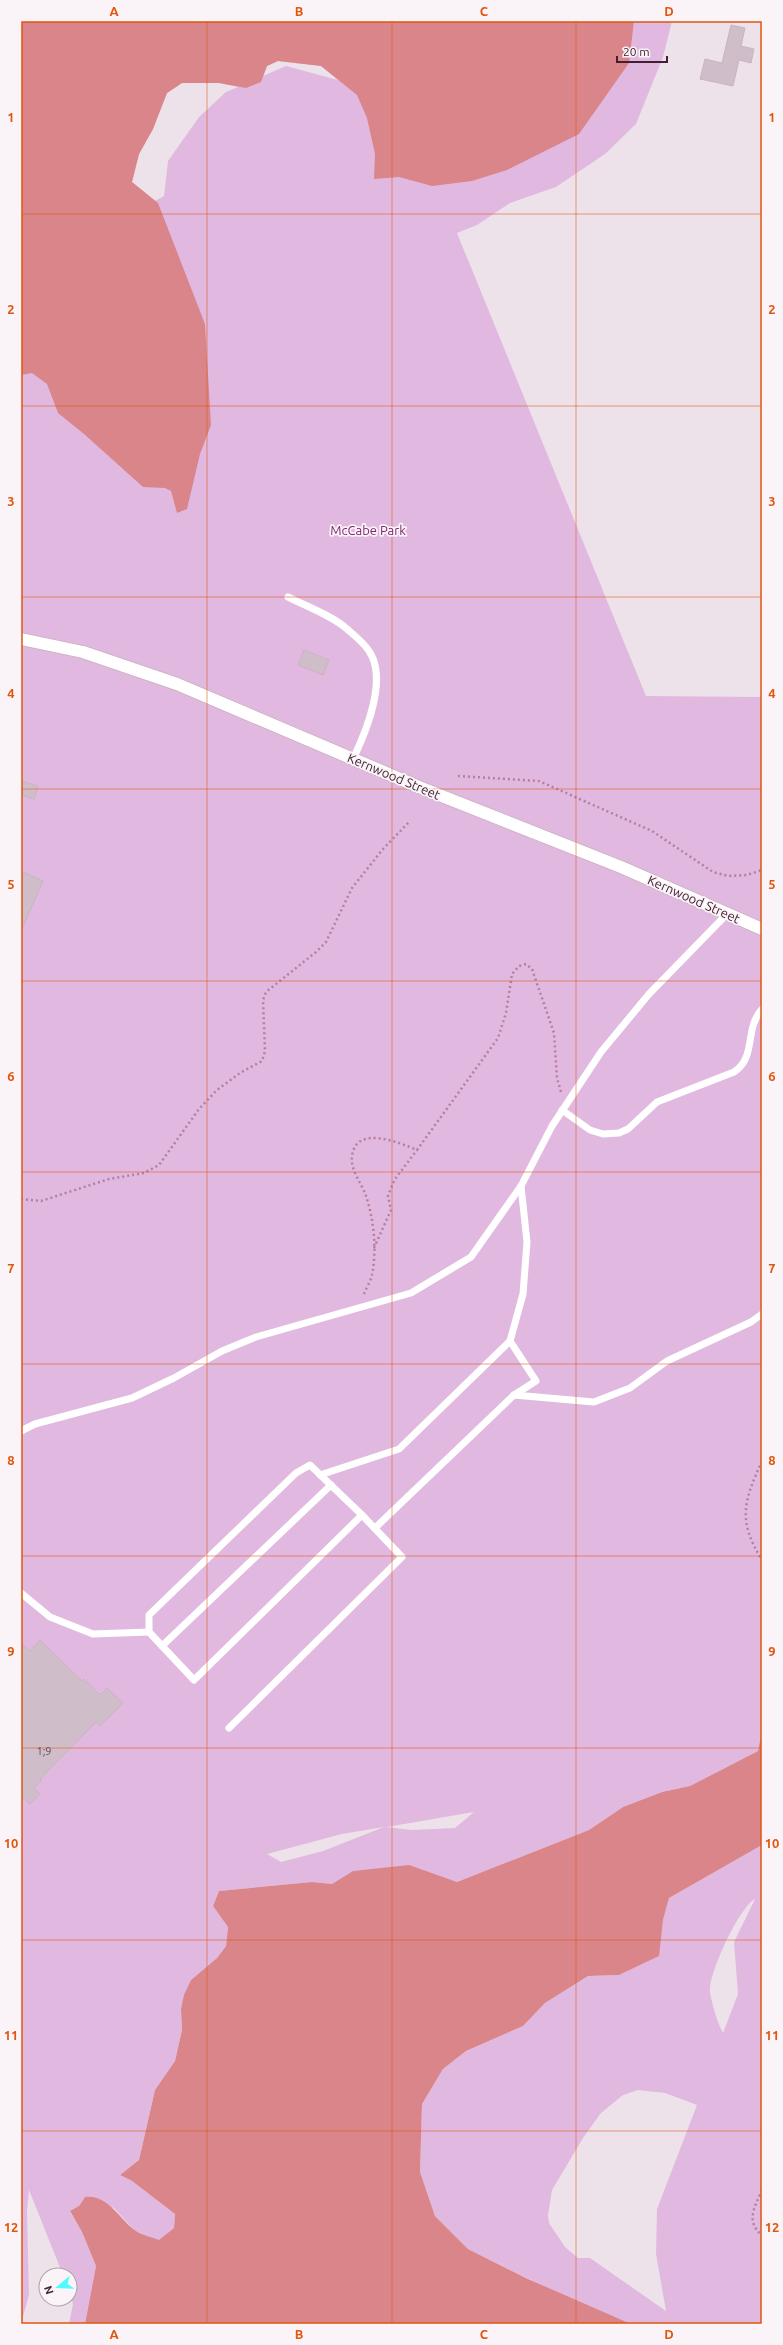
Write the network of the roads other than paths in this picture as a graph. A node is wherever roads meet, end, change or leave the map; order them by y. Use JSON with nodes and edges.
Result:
{"nodes":[{"id":1,"x":288,"y":597,"type":"dead end"},
{"id":2,"x":21,"y":639,"type":"edge"},
{"id":3,"x":353,"y":759,"type":"junction"},
{"id":4,"x":727,"y":914,"type":"junction"},
{"id":5,"x":762,"y":929,"type":"edge"},
{"id":6,"x":762,"y":1009,"type":"edge"},
{"id":7,"x":562,"y":1110,"type":"junction"},
{"id":8,"x":521,"y":1186,"type":"junction"},
{"id":9,"x":762,"y":1314,"type":"edge"},
{"id":10,"x":510,"y":1341,"type":"junction"},
{"id":11,"x":514,"y":1395,"type":"junction"},
{"id":12,"x":21,"y":1431,"type":"edge"},
{"id":13,"x":320,"y":1475,"type":"junction"},
{"id":14,"x":331,"y":1485,"type":"junction"},
{"id":15,"x":362,"y":1515,"type":"junction"},
{"id":16,"x":376,"y":1528,"type":"junction"},
{"id":17,"x":21,"y":1593,"type":"edge"},
{"id":18,"x":149,"y":1632,"type":"junction"},
{"id":19,"x":162,"y":1646,"type":"junction"},
{"id":20,"x":229,"y":1728,"type":"dead end"}],
"edges":[{"from":1,"to":3,"type":"lane"},
{"from":2,"to":3,"type":"main road","name":"Kernwood Street"},
{"from":3,"to":4,"type":"main road","name":"Kernwood Street"},
{"from":4,"to":5,"type":"main road","name":"Kernwood Street"},
{"from":4,"to":7,"type":"lane"},
{"from":6,"to":7,"type":"lane"},
{"from":7,"to":8,"type":"lane"},
{"from":8,"to":10,"type":"lane"},
{"from":8,"to":12,"type":"lane"},
{"from":9,"to":11,"type":"lane"},
{"from":10,"to":11,"type":"lane"},
{"from":10,"to":13,"type":"lane"},
{"from":11,"to":16,"type":"lane"},
{"from":13,"to":14,"type":"lane"},
{"from":13,"to":18,"type":"lane"},
{"from":14,"to":15,"type":"lane"},
{"from":14,"to":19,"type":"lane"},
{"from":15,"to":16,"type":"lane"},
{"from":15,"to":19,"type":"lane"},
{"from":16,"to":20,"type":"lane"},
{"from":17,"to":18,"type":"lane"},
{"from":18,"to":19,"type":"lane"}]}
